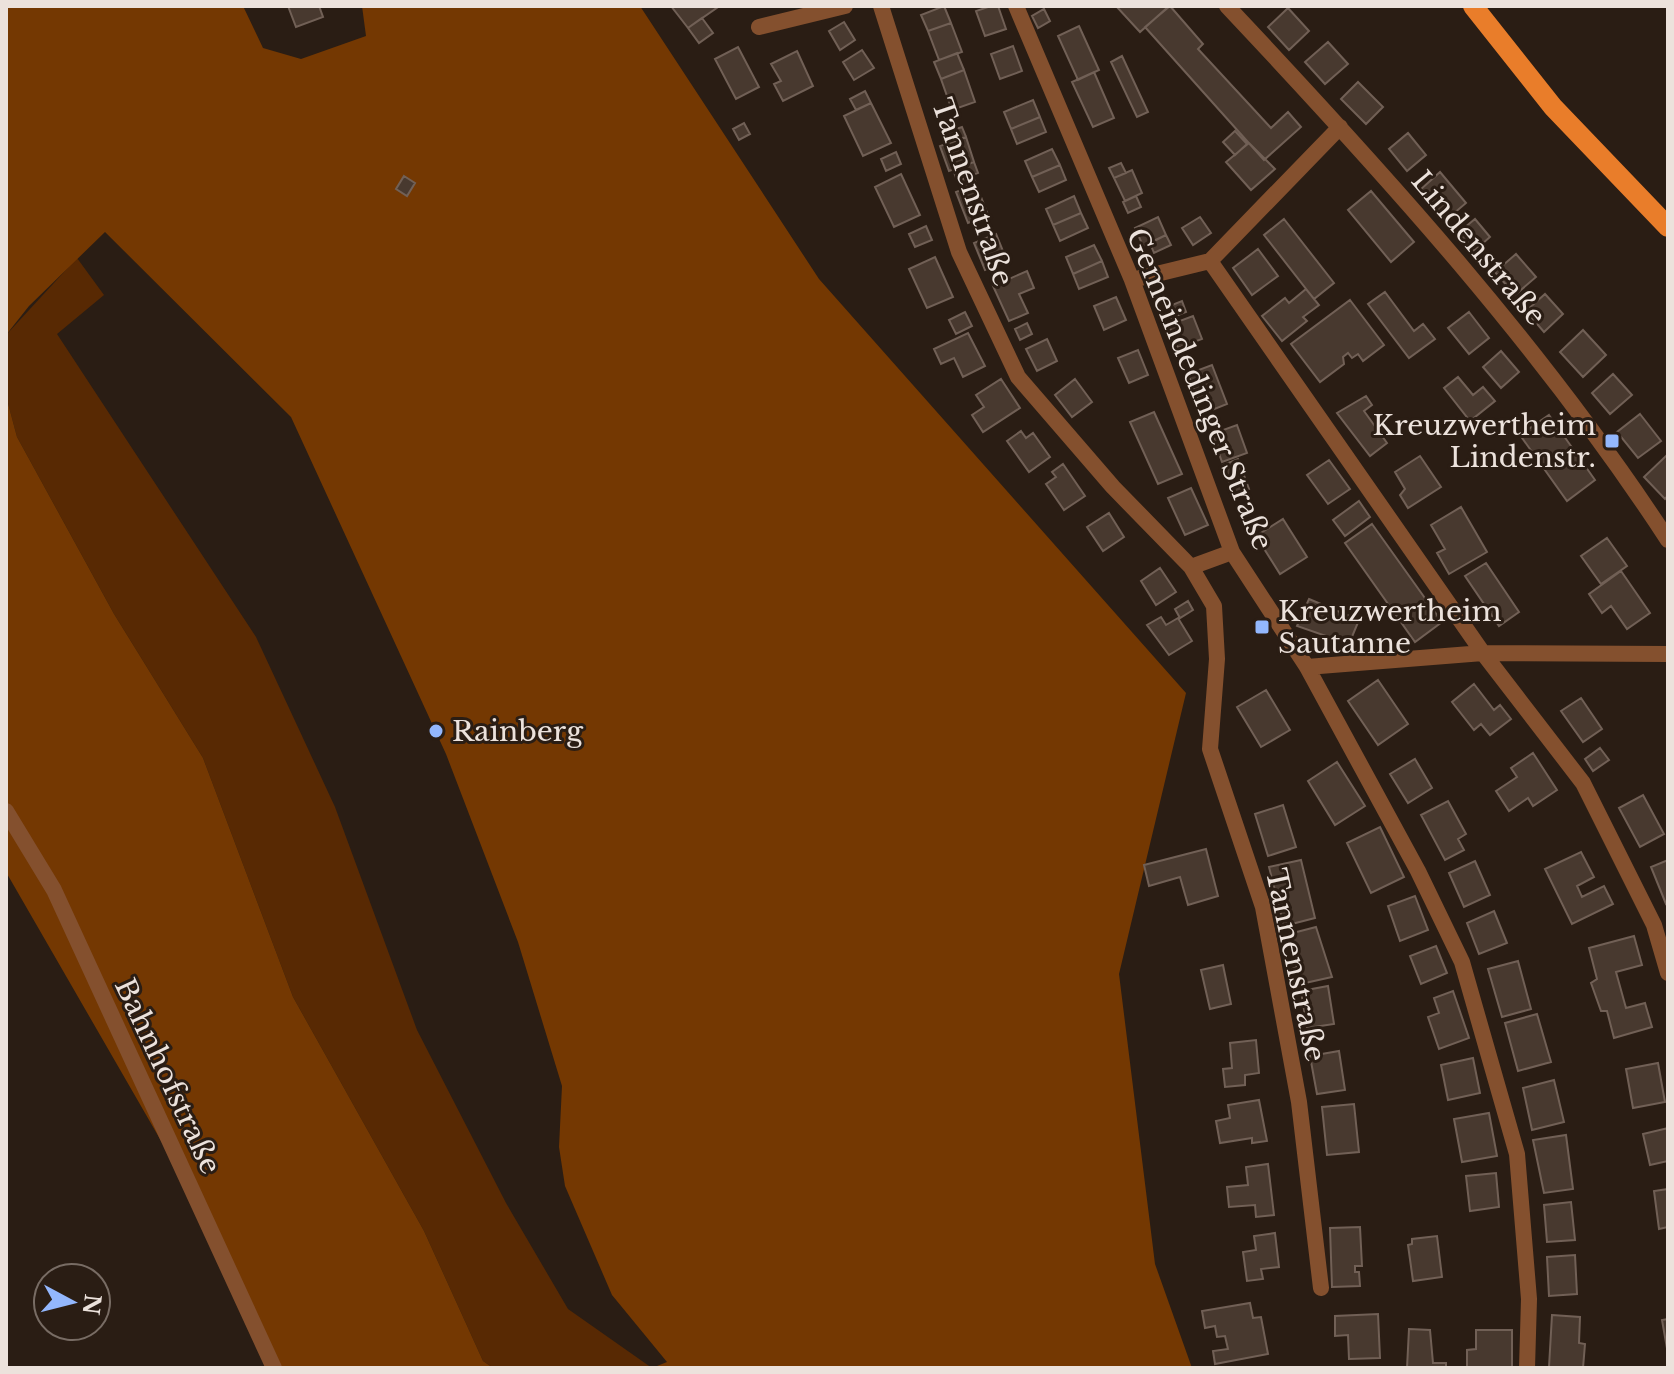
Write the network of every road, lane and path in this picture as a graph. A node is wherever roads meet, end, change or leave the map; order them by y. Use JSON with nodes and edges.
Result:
{"nodes":[{"id":1,"x":845,"y":6,"type":"edge"},
{"id":2,"x":881,"y":6,"type":"edge"},
{"id":3,"x":1016,"y":6,"type":"edge"},
{"id":4,"x":1227,"y":6,"type":"edge"},
{"id":5,"x":1473,"y":6,"type":"edge"},
{"id":6,"x":759,"y":27,"type":"dead end"},
{"id":7,"x":1340,"y":127,"type":"junction"},
{"id":8,"x":1668,"y":227,"type":"edge"},
{"id":9,"x":1210,"y":261,"type":"junction"},
{"id":10,"x":1132,"y":280,"type":"junction"},
{"id":11,"x":1668,"y":540,"type":"edge"},
{"id":12,"x":1232,"y":552,"type":"junction"},
{"id":13,"x":1191,"y":567,"type":"junction"},
{"id":14,"x":1483,"y":653,"type":"junction"},
{"id":15,"x":1668,"y":654,"type":"edge"},
{"id":16,"x":1307,"y":667,"type":"junction"},
{"id":17,"x":6,"y":811,"type":"edge"},
{"id":18,"x":1668,"y":973,"type":"edge"},
{"id":19,"x":1321,"y":1288,"type":"dead end"},
{"id":20,"x":274,"y":1368,"type":"edge"},
{"id":21,"x":1527,"y":1368,"type":"edge"}],
"edges":[{"from":1,"to":6,"type":"street"},
{"from":2,"to":13,"type":"street","name":"Tannenstraße"},
{"from":3,"to":10,"type":"street","name":"Gemeindedinger Straße"},
{"from":4,"to":7,"type":"street","name":"Lindenstraße"},
{"from":5,"to":8,"type":"main road"},
{"from":7,"to":9,"type":"street"},
{"from":7,"to":11,"type":"street","name":"Lindenstraße"},
{"from":9,"to":10,"type":"street"},
{"from":9,"to":14,"type":"street"},
{"from":10,"to":12,"type":"street","name":"Gemeindedinger Straße"},
{"from":12,"to":13,"type":"street"},
{"from":12,"to":16,"type":"street","name":"Gemeindedinger Straße"},
{"from":13,"to":19,"type":"street","name":"Tannenstraße"},
{"from":14,"to":15,"type":"street"},
{"from":14,"to":16,"type":"street"},
{"from":14,"to":18,"type":"street"},
{"from":16,"to":21,"type":"street","name":"Gemeindedinger Straße"},
{"from":17,"to":20,"type":"street","name":"Bahnhofstraße"}]}
